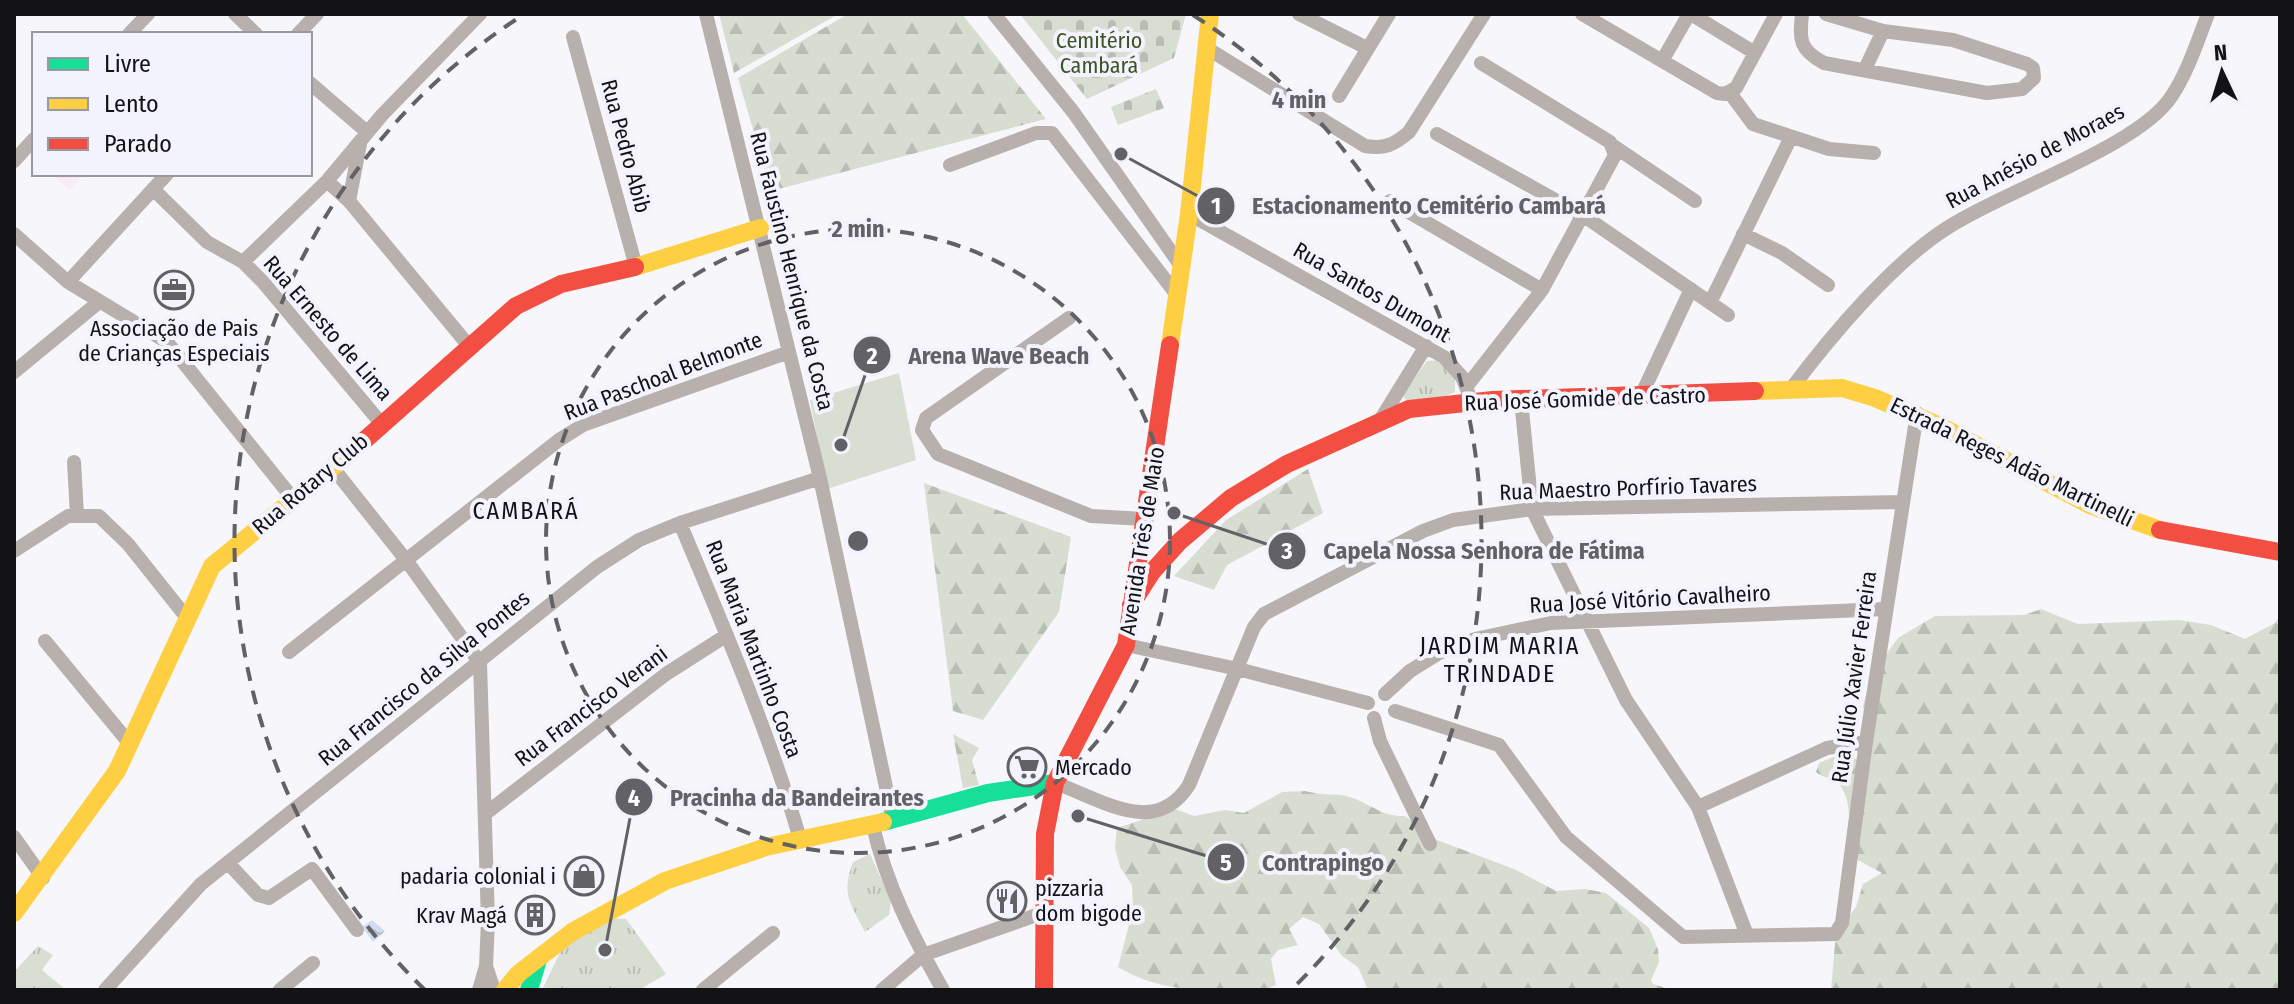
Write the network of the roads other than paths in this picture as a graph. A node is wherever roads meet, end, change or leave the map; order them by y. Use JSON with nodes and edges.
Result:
{"nodes":[{"id":1,"x":148,"y":14,"type":"edge"},
{"id":2,"x":235,"y":14,"type":"edge"},
{"id":3,"x":317,"y":14,"type":"edge"},
{"id":4,"x":480,"y":14,"type":"edge"},
{"id":5,"x":706,"y":14,"type":"edge"},
{"id":6,"x":994,"y":14,"type":"edge"},
{"id":7,"x":1210,"y":14,"type":"edge"},
{"id":8,"x":1299,"y":14,"type":"edge"},
{"id":9,"x":1389,"y":14,"type":"edge"},
{"id":10,"x":1484,"y":14,"type":"edge"},
{"id":11,"x":1582,"y":14,"type":"edge"},
{"id":12,"x":1690,"y":14,"type":"edge"},
{"id":13,"x":1776,"y":14,"type":"edge"},
{"id":14,"x":1802,"y":14,"type":"edge"},
{"id":15,"x":1826,"y":14,"type":"edge"},
{"id":16,"x":2208,"y":14,"type":"edge"},
{"id":17,"x":1603,"y":19,"type":"edge"},
{"id":18,"x":1883,"y":31,"type":"junction"},
{"id":19,"x":131,"y":32,"type":"edge"},
{"id":20,"x":254,"y":32,"type":"edge"},
{"id":21,"x":300,"y":32,"type":"edge"},
{"id":22,"x":573,"y":37,"type":"dead end"},
{"id":23,"x":1205,"y":47,"type":"junction"},
{"id":24,"x":1367,"y":48,"type":"junction"},
{"id":25,"x":1755,"y":53,"type":"junction"},
{"id":26,"x":1662,"y":61,"type":"junction"},
{"id":27,"x":1481,"y":63,"type":"dead end"},
{"id":28,"x":1865,"y":69,"type":"junction"},
{"id":29,"x":312,"y":85,"type":"edge"},
{"id":30,"x":1730,"y":93,"type":"junction"},
{"id":31,"x":1339,"y":96,"type":"dead end"},
{"id":32,"x":1437,"y":134,"type":"dead end"},
{"id":33,"x":1791,"y":137,"type":"junction"},
{"id":34,"x":363,"y":138,"type":"junction"},
{"id":35,"x":32,"y":141,"type":"edge"},
{"id":36,"x":1612,"y":145,"type":"junction"},
{"id":37,"x":1874,"y":153,"type":"dead end"},
{"id":38,"x":14,"y":161,"type":"edge"},
{"id":39,"x":950,"y":165,"type":"dead end"},
{"id":40,"x":165,"y":176,"type":"edge"},
{"id":41,"x":327,"y":181,"type":"junction"},
{"id":42,"x":153,"y":189,"type":"junction"},
{"id":43,"x":349,"y":201,"type":"junction"},
{"id":44,"x":1390,"y":201,"type":"dead end"},
{"id":45,"x":1695,"y":201,"type":"dead end"},
{"id":46,"x":1189,"y":214,"type":"junction"},
{"id":47,"x":1584,"y":216,"type":"junction"},
{"id":48,"x":760,"y":228,"type":"junction"},
{"id":49,"x":14,"y":234,"type":"edge"},
{"id":50,"x":1743,"y":234,"type":"junction"},
{"id":51,"x":243,"y":262,"type":"junction"},
{"id":52,"x":1181,"y":266,"type":"junction"},
{"id":53,"x":636,"y":267,"type":"junction"},
{"id":54,"x":68,"y":282,"type":"junction"},
{"id":55,"x":1828,"y":285,"type":"dead end"},
{"id":56,"x":1691,"y":289,"type":"junction"},
{"id":57,"x":1542,"y":290,"type":"junction"},
{"id":58,"x":1177,"y":295,"type":"junction"},
{"id":59,"x":99,"y":302,"type":"junction"},
{"id":60,"x":1710,"y":303,"type":"junction"},
{"id":61,"x":1728,"y":315,"type":"dead end"},
{"id":62,"x":1069,"y":318,"type":"dead end"},
{"id":63,"x":469,"y":346,"type":"junction"},
{"id":64,"x":1426,"y":346,"type":"junction"},
{"id":65,"x":789,"y":352,"type":"junction"},
{"id":66,"x":14,"y":372,"type":"edge"},
{"id":67,"x":1791,"y":389,"type":"junction"},
{"id":68,"x":1468,"y":394,"type":"junction"},
{"id":69,"x":1640,"y":398,"type":"junction"},
{"id":70,"x":1521,"y":400,"type":"junction"},
{"id":71,"x":1917,"y":413,"type":"junction"},
{"id":72,"x":1381,"y":419,"type":"junction"},
{"id":73,"x":380,"y":422,"type":"junction"},
{"id":74,"x":74,"y":462,"type":"dead end"},
{"id":75,"x":333,"y":468,"type":"junction"},
{"id":76,"x":820,"y":478,"type":"junction"},
{"id":77,"x":294,"y":500,"type":"junction"},
{"id":78,"x":1903,"y":502,"type":"junction"},
{"id":79,"x":1532,"y":509,"type":"junction"},
{"id":80,"x":77,"y":515,"type":"junction"},
{"id":81,"x":1144,"y":519,"type":"junction"},
{"id":82,"x":680,"y":523,"type":"junction"},
{"id":83,"x":14,"y":551,"type":"edge"},
{"id":84,"x":2280,"y":552,"type":"edge"},
{"id":85,"x":406,"y":560,"type":"junction"},
{"id":86,"x":1131,"y":605,"type":"junction"},
{"id":87,"x":1886,"y":609,"type":"junction"},
{"id":88,"x":187,"y":618,"type":"junction"},
{"id":89,"x":1588,"y":621,"type":"junction"},
{"id":90,"x":727,"y":635,"type":"junction"},
{"id":91,"x":45,"y":641,"type":"dead end"},
{"id":92,"x":1126,"y":645,"type":"junction"},
{"id":93,"x":289,"y":652,"type":"dead end"},
{"id":94,"x":480,"y":663,"type":"junction"},
{"id":95,"x":1238,"y":669,"type":"junction"},
{"id":96,"x":1385,"y":694,"type":"junction"},
{"id":97,"x":1368,"y":703,"type":"junction"},
{"id":98,"x":1395,"y":711,"type":"junction"},
{"id":99,"x":1374,"y":718,"type":"junction"},
{"id":100,"x":1866,"y":742,"type":"junction"},
{"id":101,"x":130,"y":744,"type":"junction"},
{"id":102,"x":1055,"y":783,"type":"junction"},
{"id":103,"x":1698,"y":807,"type":"junction"},
{"id":104,"x":485,"y":814,"type":"junction"},
{"id":105,"x":893,"y":820,"type":"junction"},
{"id":106,"x":873,"y":826,"type":"junction"},
{"id":107,"x":14,"y":837,"type":"edge"},
{"id":108,"x":800,"y":839,"type":"junction"},
{"id":109,"x":1430,"y":844,"type":"dead end"},
{"id":110,"x":228,"y":863,"type":"junction"},
{"id":111,"x":43,"y":878,"type":"junction"},
{"id":112,"x":1045,"y":912,"type":"junction"},
{"id":113,"x":14,"y":913,"type":"edge"},
{"id":114,"x":357,"y":930,"type":"dead end"},
{"id":115,"x":773,"y":933,"type":"dead end"},
{"id":116,"x":1747,"y":935,"type":"junction"},
{"id":117,"x":923,"y":955,"type":"junction"},
{"id":118,"x":538,"y":960,"type":"junction"},
{"id":119,"x":313,"y":963,"type":"dead end"},
{"id":120,"x":486,"y":966,"type":"junction"},
{"id":121,"x":105,"y":990,"type":"edge"},
{"id":122,"x":280,"y":990,"type":"edge"},
{"id":123,"x":479,"y":990,"type":"edge"},
{"id":124,"x":494,"y":990,"type":"edge"},
{"id":125,"x":505,"y":990,"type":"edge"},
{"id":126,"x":529,"y":990,"type":"edge"},
{"id":127,"x":703,"y":990,"type":"edge"},
{"id":128,"x":882,"y":990,"type":"edge"},
{"id":129,"x":943,"y":990,"type":"edge"},
{"id":130,"x":1044,"y":990,"type":"edge"}],
"edges":[{"from":1,"to":19,"type":"street"},
{"from":2,"to":20,"type":"street"},
{"from":3,"to":21,"type":"street"},
{"from":4,"to":34,"type":"street"},
{"from":5,"to":48,"type":"street","name":"Rua Faustino Henrique da Costa"},
{"from":6,"to":52,"type":"street"},
{"from":7,"to":23,"type":"street","name":"Avenida Três de Maio"},
{"from":8,"to":24,"type":"street"},
{"from":9,"to":24,"type":"street"},
{"from":10,"to":23,"type":"street"},
{"from":11,"to":17,"type":"street"},
{"from":12,"to":25,"type":"street"},
{"from":12,"to":26,"type":"street"},
{"from":13,"to":25,"type":"street"},
{"from":14,"to":28,"type":"street"},
{"from":15,"to":18,"type":"street"},
{"from":16,"to":67,"type":"street","name":"Rua Anésio de Moraes"},
{"from":17,"to":26,"type":"street"},
{"from":18,"to":28,"type":"street"},
{"from":18,"to":28,"type":"street"},
{"from":22,"to":53,"type":"street","name":"Rua Pedro Abib"},
{"from":23,"to":46,"type":"street","name":"Avenida Três de Maio"},
{"from":24,"to":31,"type":"street"},
{"from":25,"to":30,"type":"street"},
{"from":26,"to":30,"type":"street"},
{"from":27,"to":36,"type":"street"},
{"from":29,"to":34,"type":"street"},
{"from":30,"to":33,"type":"street"},
{"from":32,"to":47,"type":"street"},
{"from":33,"to":37,"type":"street"},
{"from":33,"to":50,"type":"street"},
{"from":34,"to":41,"type":"street"},
{"from":34,"to":43,"type":"street"},
{"from":35,"to":38,"type":"street"},
{"from":36,"to":45,"type":"street"},
{"from":36,"to":47,"type":"street"},
{"from":39,"to":58,"type":"street"},
{"from":40,"to":42,"type":"street"},
{"from":41,"to":43,"type":"street"},
{"from":41,"to":51,"type":"street"},
{"from":42,"to":51,"type":"street"},
{"from":42,"to":54,"type":"street"},
{"from":43,"to":63,"type":"street"},
{"from":44,"to":57,"type":"street"},
{"from":46,"to":52,"type":"street","name":"Avenida Três de Maio"},
{"from":46,"to":64,"type":"street","name":"Rua Santos Dumont"},
{"from":47,"to":56,"type":"street"},
{"from":47,"to":57,"type":"street"},
{"from":48,"to":53,"type":"street","name":"Rua Rotary Club"},
{"from":48,"to":65,"type":"street","name":"Rua Faustino Henrique da Costa"},
{"from":49,"to":54,"type":"street"},
{"from":50,"to":55,"type":"street"},
{"from":50,"to":60,"type":"street"},
{"from":51,"to":73,"type":"street","name":"Rua Ernesto de Lima"},
{"from":52,"to":58,"type":"street","name":"Avenida Três de Maio"},
{"from":53,"to":63,"type":"street","name":"Rua Rotary Club"},
{"from":54,"to":59,"type":"street"},
{"from":56,"to":60,"type":"street"},
{"from":56,"to":69,"type":"street"},
{"from":57,"to":68,"type":"street"},
{"from":58,"to":81,"type":"street","name":"Avenida Três de Maio"},
{"from":59,"to":66,"type":"street"},
{"from":59,"to":77,"type":"street"},
{"from":60,"to":61,"type":"street"},
{"from":62,"to":81,"type":"street"},
{"from":63,"to":73,"type":"street","name":"Rua Rotary Club"},
{"from":64,"to":68,"type":"street","name":"Rua Santos Dumont"},
{"from":64,"to":72,"type":"street"},
{"from":65,"to":76,"type":"street","name":"Rua Faustino Henrique da Costa"},
{"from":65,"to":85,"type":"street","name":"Rua Paschoal Belmonte"},
{"from":67,"to":69,"type":"street","name":"Rua José Gomide de Castro"},
{"from":67,"to":71,"type":"street","name":"Estrada Reges Adão Martinelli"},
{"from":68,"to":70,"type":"street","name":"Rua José Gomide de Castro"},
{"from":68,"to":72,"type":"street","name":"Rua José Gomide de Castro"},
{"from":69,"to":70,"type":"street","name":"Rua José Gomide de Castro"},
{"from":70,"to":79,"type":"street"},
{"from":71,"to":78,"type":"street","name":"Rua Júlio Xavier Ferreira"},
{"from":71,"to":84,"type":"street","name":"Estrada Reges Adão Martinelli"},
{"from":72,"to":86,"type":"street","name":"Rua José Gomide de Castro"},
{"from":73,"to":75,"type":"street","name":"Rua Rotary Club"},
{"from":74,"to":80,"type":"street"},
{"from":75,"to":77,"type":"street","name":"Rua Rotary Club"},
{"from":75,"to":85,"type":"street"},
{"from":76,"to":82,"type":"street","name":"Rua Francisco da Silva Pontes"},
{"from":76,"to":105,"type":"street","name":"Rua Faustino Henrique da Costa"},
{"from":77,"to":88,"type":"street","name":"Rua Rotary Club"},
{"from":78,"to":79,"type":"street","name":"Rua Maestro Porfírio Tavares"},
{"from":78,"to":87,"type":"street","name":"Rua Júlio Xavier Ferreira"},
{"from":79,"to":89,"type":"street"},
{"from":79,"to":95,"type":"street","name":"Rua Maestro Porfírio Tavares"},
{"from":80,"to":83,"type":"street"},
{"from":80,"to":88,"type":"street"},
{"from":81,"to":86,"type":"street","name":"Avenida Três de Maio"},
{"from":82,"to":90,"type":"street","name":"Rua Maria Martinho Costa"},
{"from":82,"to":94,"type":"street","name":"Rua Francisco da Silva Pontes"},
{"from":85,"to":93,"type":"street","name":"Rua Paschoal Belmonte"},
{"from":85,"to":94,"type":"street"},
{"from":86,"to":92,"type":"street","name":"Avenida Três de Maio"},
{"from":87,"to":89,"type":"street","name":"Rua José Vitório Cavalheiro"},
{"from":87,"to":100,"type":"street","name":"Rua Júlio Xavier Ferreira"},
{"from":88,"to":101,"type":"street","name":"Rua Rotary Club"},
{"from":89,"to":96,"type":"street","name":"Rua José Vitório Cavalheiro"},
{"from":89,"to":103,"type":"street"},
{"from":90,"to":104,"type":"street","name":"Rua Francisco Verani"},
{"from":90,"to":108,"type":"street","name":"Rua Maria Martinho Costa"},
{"from":91,"to":101,"type":"street"},
{"from":92,"to":95,"type":"street"},
{"from":92,"to":102,"type":"street","name":"Avenida Três de Maio"},
{"from":94,"to":104,"type":"street"},
{"from":94,"to":110,"type":"street","name":"Rua Francisco da Silva Pontes"},
{"from":95,"to":97,"type":"street"},
{"from":95,"to":102,"type":"street","name":"Rua Maestro Porfírio Tavares"},
{"from":96,"to":97,"type":"street"},
{"from":96,"to":98,"type":"street"},
{"from":97,"to":99,"type":"street"},
{"from":98,"to":99,"type":"street"},
{"from":98,"to":116,"type":"street"},
{"from":99,"to":109,"type":"street"},
{"from":100,"to":103,"type":"street"},
{"from":100,"to":116,"type":"street","name":"Rua Júlio Xavier Ferreira"},
{"from":101,"to":111,"type":"street","name":"Rua Rotary Club"},
{"from":102,"to":105,"type":"street"},
{"from":102,"to":112,"type":"street","name":"Avenida Três de Maio"},
{"from":103,"to":116,"type":"street"},
{"from":104,"to":120,"type":"street"},
{"from":105,"to":106,"type":"street"},
{"from":106,"to":108,"type":"street"},
{"from":106,"to":117,"type":"street"},
{"from":107,"to":111,"type":"street"},
{"from":108,"to":118,"type":"street"},
{"from":110,"to":114,"type":"street"},
{"from":110,"to":121,"type":"street","name":"Rua Francisco da Silva Pontes"},
{"from":111,"to":113,"type":"street","name":"Rua Rotary Club"},
{"from":112,"to":117,"type":"street"},
{"from":112,"to":130,"type":"street","name":"Avenida Três de Maio"},
{"from":115,"to":127,"type":"street"},
{"from":117,"to":128,"type":"street"},
{"from":117,"to":129,"type":"street"},
{"from":118,"to":125,"type":"street"},
{"from":118,"to":126,"type":"street"},
{"from":119,"to":122,"type":"street"},
{"from":120,"to":123,"type":"street"},
{"from":120,"to":124,"type":"street"}]}
